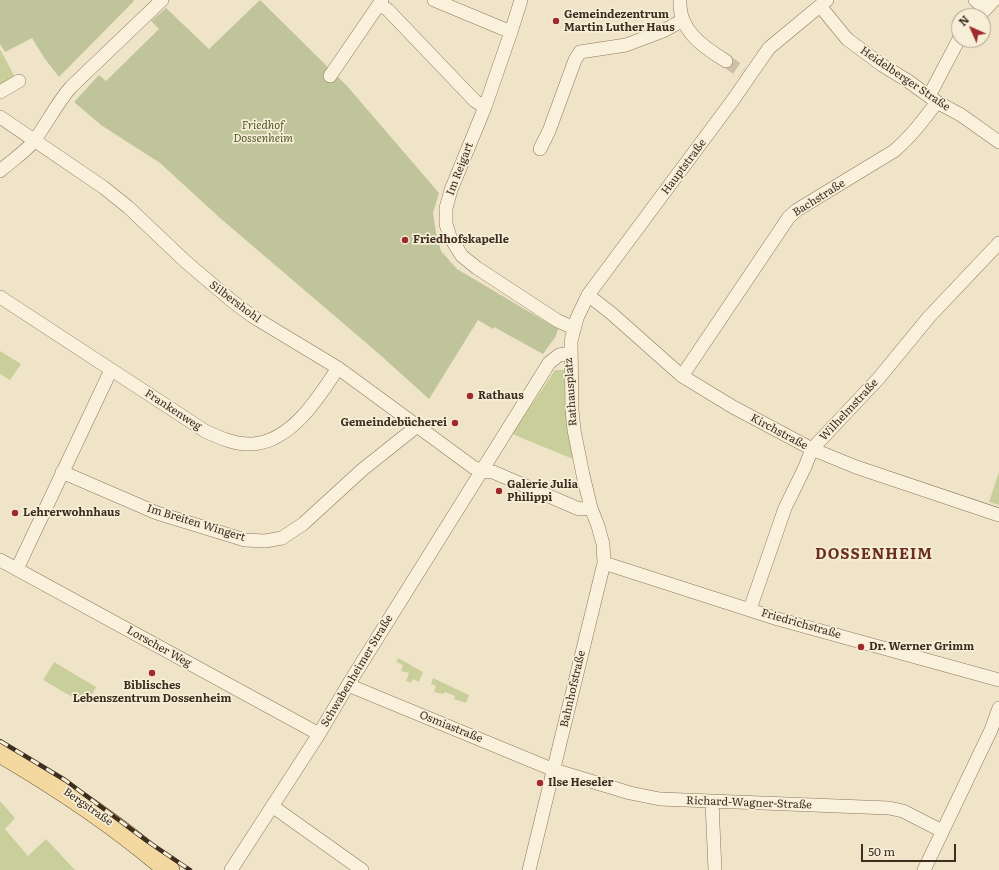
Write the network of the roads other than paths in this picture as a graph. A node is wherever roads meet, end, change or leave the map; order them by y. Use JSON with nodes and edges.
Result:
{"nodes":[{"id":1,"x":162,"y":0,"type":"edge"},
{"id":2,"x":434,"y":0,"type":"edge"},
{"id":3,"x":521,"y":0,"type":"edge"},
{"id":4,"x":680,"y":0,"type":"edge"},
{"id":5,"x":975,"y":0,"type":"edge"},
{"id":6,"x":381,"y":2,"type":"edge"},
{"id":7,"x":824,"y":3,"type":"edge"},
{"id":8,"x":986,"y":8,"type":"edge"},
{"id":9,"x":683,"y":20,"type":"junction"},
{"id":10,"x":512,"y":32,"type":"junction"},
{"id":11,"x":955,"y":48,"type":"edge"},
{"id":12,"x":726,"y":61,"type":"tunnel mouth"},
{"id":13,"x":330,"y":76,"type":"dead end"},
{"id":14,"x":19,"y":81,"type":"dead end"},
{"id":15,"x":0,"y":92,"type":"edge"},
{"id":16,"x":933,"y":99,"type":"junction"},
{"id":17,"x":485,"y":107,"type":"junction"},
{"id":18,"x":0,"y":117,"type":"edge"},
{"id":19,"x":34,"y":140,"type":"junction"},
{"id":20,"x":999,"y":142,"type":"edge"},
{"id":21,"x":540,"y":149,"type":"dead end"},
{"id":22,"x":0,"y":171,"type":"edge"},
{"id":23,"x":999,"y":243,"type":"edge"},
{"id":24,"x":588,"y":295,"type":"junction"},
{"id":25,"x":0,"y":297,"type":"edge"},
{"id":26,"x":574,"y":328,"type":"junction"},
{"id":27,"x":571,"y":353,"type":"junction"},
{"id":28,"x":338,"y":368,"type":"junction"},
{"id":29,"x":111,"y":370,"type":"junction"},
{"id":30,"x":682,"y":376,"type":"junction"},
{"id":31,"x":416,"y":427,"type":"junction"},
{"id":32,"x":812,"y":449,"type":"junction"},
{"id":33,"x":482,"y":471,"type":"junction"},
{"id":34,"x":62,"y":472,"type":"junction"},
{"id":35,"x":591,"y":508,"type":"junction"},
{"id":36,"x":999,"y":515,"type":"edge"},
{"id":37,"x":0,"y":560,"type":"edge"},
{"id":38,"x":604,"y":563,"type":"junction"},
{"id":39,"x":17,"y":568,"type":"junction"},
{"id":40,"x":750,"y":609,"type":"junction"},
{"id":41,"x":999,"y":680,"type":"edge"},
{"id":42,"x":348,"y":684,"type":"junction"},
{"id":43,"x":999,"y":708,"type":"edge"},
{"id":44,"x":319,"y":734,"type":"junction"},
{"id":45,"x":0,"y":752,"type":"edge"},
{"id":46,"x":554,"y":770,"type":"junction"},
{"id":47,"x":712,"y":802,"type":"junction"},
{"id":48,"x":272,"y":806,"type":"junction"},
{"id":49,"x":942,"y":831,"type":"junction"},
{"id":50,"x":169,"y":870,"type":"edge"},
{"id":51,"x":231,"y":870,"type":"edge"},
{"id":52,"x":362,"y":870,"type":"edge"},
{"id":53,"x":529,"y":870,"type":"edge"},
{"id":54,"x":715,"y":870,"type":"edge"},
{"id":55,"x":924,"y":870,"type":"edge"}],
"edges":[{"from":1,"to":19,"type":"street"},
{"from":2,"to":10,"type":"street"},
{"from":3,"to":10,"type":"street","name":"Im Reigart"},
{"from":4,"to":9,"type":"street"},
{"from":5,"to":8,"type":"street"},
{"from":6,"to":13,"type":"street"},
{"from":6,"to":17,"type":"street"},
{"from":7,"to":16,"type":"street","name":"Heidelberger Straße"},
{"from":7,"to":24,"type":"street","name":"Hauptstraße"},
{"from":9,"to":12,"type":"street"},
{"from":9,"to":21,"type":"street"},
{"from":10,"to":17,"type":"street","name":"Im Reigart"},
{"from":11,"to":16,"type":"street","name":"Bachstraße"},
{"from":14,"to":15,"type":"street"},
{"from":16,"to":20,"type":"street","name":"Heidelberger Straße"},
{"from":16,"to":30,"type":"street","name":"Bachstraße"},
{"from":17,"to":26,"type":"street","name":"Im Reigart"},
{"from":18,"to":19,"type":"street","name":"Silbershohl"},
{"from":19,"to":22,"type":"street"},
{"from":19,"to":28,"type":"street","name":"Silbershohl"},
{"from":23,"to":32,"type":"street","name":"Wilhelmstraße"},
{"from":24,"to":26,"type":"street","name":"Hauptstraße"},
{"from":24,"to":30,"type":"street","name":"Kirchstraße"},
{"from":25,"to":29,"type":"street","name":"Frankenweg"},
{"from":26,"to":27,"type":"street","name":"Hauptstraße"},
{"from":27,"to":33,"type":"street","name":"Rathausplatz"},
{"from":27,"to":35,"type":"street","name":"Rathausplatz"},
{"from":28,"to":29,"type":"street","name":"Frankenweg"},
{"from":28,"to":31,"type":"street","name":"Silbershohl"},
{"from":29,"to":34,"type":"street"},
{"from":30,"to":32,"type":"street","name":"Kirchstraße"},
{"from":31,"to":33,"type":"street","name":"Silbershohl"},
{"from":31,"to":34,"type":"street","name":"Im Breiten Wingert"},
{"from":32,"to":36,"type":"street","name":"Kirchstraße"},
{"from":32,"to":40,"type":"street","name":"Wilhelmstraße"},
{"from":33,"to":35,"type":"street"},
{"from":33,"to":42,"type":"street","name":"Schwabenheimer Straße"},
{"from":34,"to":39,"type":"street"},
{"from":35,"to":38,"type":"street","name":"Bahnhofstraße"},
{"from":37,"to":39,"type":"street","name":"Lorscher Weg"},
{"from":38,"to":40,"type":"street","name":"Friedrichstraße"},
{"from":38,"to":46,"type":"street","name":"Bahnhofstraße"},
{"from":39,"to":44,"type":"street","name":"Lorscher Weg"},
{"from":40,"to":41,"type":"street","name":"Friedrichstraße"},
{"from":42,"to":44,"type":"street","name":"Schwabenheimer Straße"},
{"from":42,"to":46,"type":"street","name":"Osmiastraße"},
{"from":43,"to":49,"type":"street"},
{"from":44,"to":48,"type":"street","name":"Schwabenheimer Straße"},
{"from":45,"to":50,"type":"main road","name":"Bergstraße"},
{"from":46,"to":47,"type":"street","name":"Richard-Wagner-Straße"},
{"from":46,"to":53,"type":"street","name":"Bahnhofstraße"},
{"from":47,"to":49,"type":"street","name":"Richard-Wagner-Straße"},
{"from":47,"to":54,"type":"street"},
{"from":48,"to":51,"type":"street","name":"Schwabenheimer Straße"},
{"from":48,"to":52,"type":"street"},
{"from":49,"to":55,"type":"street"}]}
